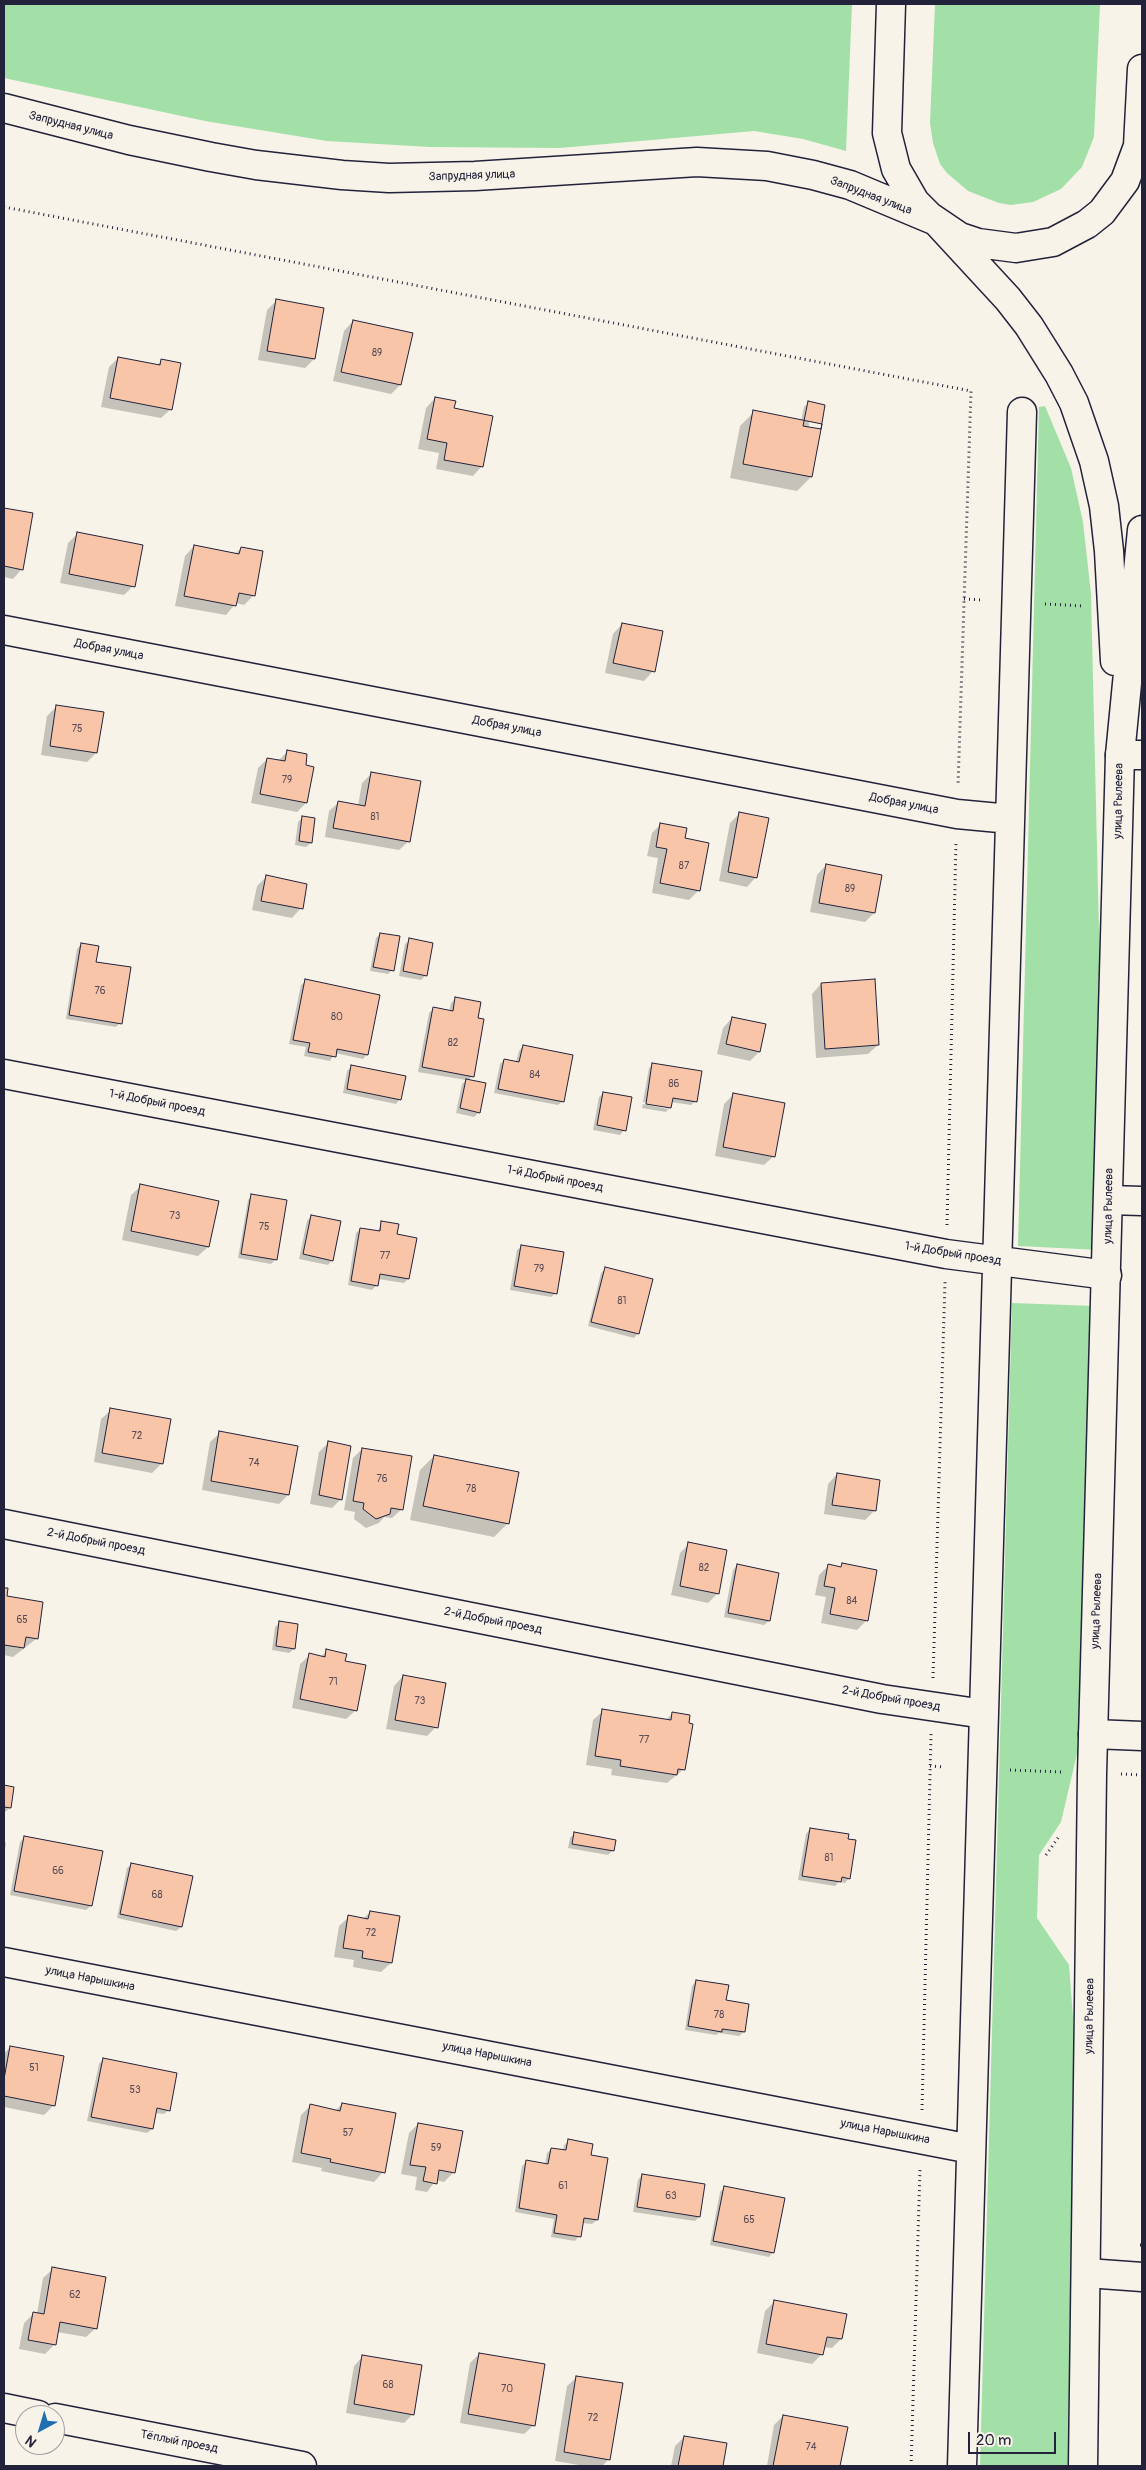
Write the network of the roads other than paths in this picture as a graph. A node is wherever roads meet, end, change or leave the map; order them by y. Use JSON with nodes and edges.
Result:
{"nodes":[{"id":1,"x":891,"y":4,"type":"edge"},
{"id":2,"x":1142,"y":69,"type":"edge"},
{"id":3,"x":4,"y":108,"type":"edge"},
{"id":4,"x":1141,"y":133,"type":"edge"},
{"id":5,"x":936,"y":221,"type":"junction"},
{"id":6,"x":1022,"y":412,"type":"dead end"},
{"id":7,"x":1142,"y":530,"type":"edge"},
{"id":8,"x":4,"y":630,"type":"edge"},
{"id":9,"x":1131,"y":755,"type":"edge"},
{"id":10,"x":1010,"y":819,"type":"junction"},
{"id":11,"x":4,"y":1074,"type":"edge"},
{"id":12,"x":1109,"y":1200,"type":"junction"},
{"id":13,"x":1142,"y":1200,"type":"edge"},
{"id":14,"x":997,"y":1262,"type":"junction"},
{"id":15,"x":1107,"y":1275,"type":"junction"},
{"id":16,"x":4,"y":1524,"type":"edge"},
{"id":17,"x":984,"y":1714,"type":"junction"},
{"id":18,"x":1094,"y":1734,"type":"junction"},
{"id":19,"x":1142,"y":1736,"type":"edge"},
{"id":20,"x":4,"y":1962,"type":"edge"},
{"id":21,"x":971,"y":2149,"type":"junction"},
{"id":22,"x":1087,"y":2273,"type":"junction"},
{"id":23,"x":1142,"y":2277,"type":"edge"},
{"id":24,"x":65,"y":2420,"type":"edge"},
{"id":25,"x":302,"y":2466,"type":"edge"},
{"id":26,"x":962,"y":2466,"type":"edge"},
{"id":27,"x":1083,"y":2466,"type":"edge"}],
"edges":[{"from":1,"to":5,"type":"street"},
{"from":2,"to":4,"type":"street"},
{"from":3,"to":5,"type":"street","name":"Запрудная улица"},
{"from":4,"to":5,"type":"street"},
{"from":5,"to":9,"type":"street","name":"улица Рылеева"},
{"from":6,"to":10,"type":"street"},
{"from":7,"to":9,"type":"street","name":"улица Рылеева"},
{"from":8,"to":10,"type":"street","name":"Добрая улица"},
{"from":9,"to":12,"type":"street","name":"улица Рылеева"},
{"from":10,"to":14,"type":"street"},
{"from":11,"to":14,"type":"street","name":"1-й Добрый проезд"},
{"from":12,"to":13,"type":"street"},
{"from":12,"to":15,"type":"street","name":"улица Рылеева"},
{"from":14,"to":15,"type":"street","name":"1-й Добрый проезд"},
{"from":14,"to":17,"type":"street"},
{"from":15,"to":18,"type":"street","name":"улица Рылеева"},
{"from":16,"to":17,"type":"street","name":"2-й Добрый проезд"},
{"from":17,"to":21,"type":"street"},
{"from":18,"to":19,"type":"street"},
{"from":18,"to":22,"type":"street","name":"улица Рылеева"},
{"from":20,"to":21,"type":"street","name":"улица Нарышкина"},
{"from":21,"to":26,"type":"street"},
{"from":22,"to":23,"type":"street"},
{"from":22,"to":27,"type":"street","name":"улица Рылеева"},
{"from":24,"to":25,"type":"street","name":"Тёплый проезд"}]}
